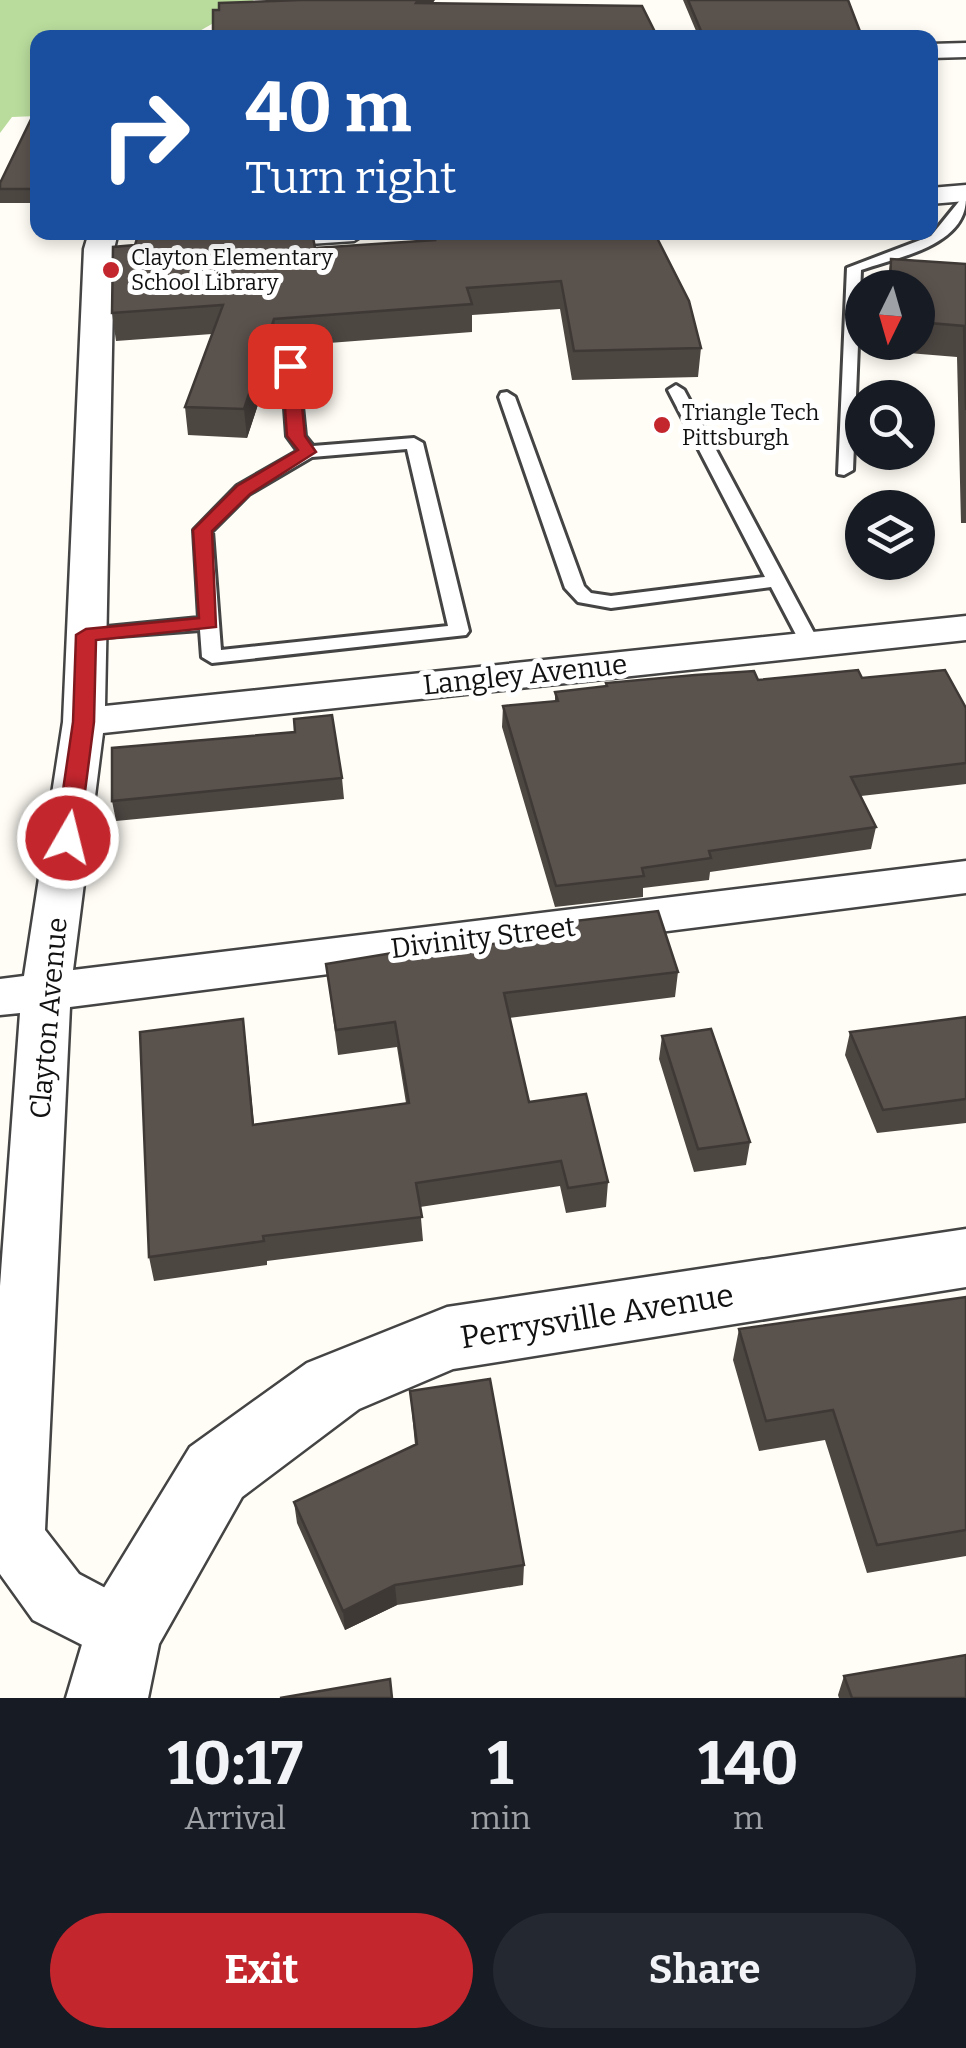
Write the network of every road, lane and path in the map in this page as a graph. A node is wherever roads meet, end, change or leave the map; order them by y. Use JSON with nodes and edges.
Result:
{"nodes":[{"id":1,"x":966,"y":50,"type":"edge"},
{"id":2,"x":938,"y":51,"type":"edge"},
{"id":3,"x":966,"y":194,"type":"edge"},
{"id":4,"x":938,"y":196,"type":"edge"},
{"id":5,"x":966,"y":202,"type":"edge"},
{"id":6,"x":938,"y":237,"type":"edge"},
{"id":7,"x":243,"y":240,"type":"edge"},
{"id":8,"x":936,"y":240,"type":"edge"},
{"id":9,"x":218,"y":242,"type":"edge"},
{"id":10,"x":114,"y":243,"type":"edge"},
{"id":11,"x":290,"y":366,"type":"dead end"},
{"id":12,"x":676,"y":390,"type":"dead end"},
{"id":13,"x":507,"y":397,"type":"dead end"},
{"id":14,"x":308,"y":452,"type":"junction"},
{"id":15,"x":844,"y":470,"type":"dead end"},
{"id":16,"x":776,"y":580,"type":"junction"},
{"id":17,"x":209,"y":623,"type":"junction"},
{"id":18,"x":966,"y":628,"type":"edge"},
{"id":19,"x":86,"y":635,"type":"junction"},
{"id":20,"x":810,"y":644,"type":"junction"},
{"id":21,"x":84,"y":722,"type":"junction"},
{"id":22,"x":966,"y":876,"type":"edge"},
{"id":23,"x":23,"y":994,"type":"edge"},
{"id":24,"x":966,"y":1258,"type":"edge"},
{"id":25,"x":114,"y":1665,"type":"edge"}],
"edges":[{"from":1,"to":2,"type":"street"},
{"from":3,"to":4,"type":"street"},
{"from":5,"to":6,"type":"lane"},
{"from":7,"to":9,"type":"street"},
{"from":8,"to":15,"type":"lane"},
{"from":10,"to":19,"type":"street","name":"Clayton Avenue"},
{"from":11,"to":14,"type":"lane"},
{"from":12,"to":16,"type":"lane"},
{"from":13,"to":16,"type":"lane"},
{"from":14,"to":17,"type":"lane"},
{"from":14,"to":17,"type":"lane"},
{"from":16,"to":20,"type":"lane"},
{"from":17,"to":19,"type":"lane"},
{"from":18,"to":20,"type":"street","name":"Langley Avenue"},
{"from":19,"to":21,"type":"street","name":"Clayton Avenue"},
{"from":20,"to":21,"type":"street","name":"Langley Avenue"},
{"from":21,"to":23,"type":"street","name":"Clayton Avenue"},
{"from":22,"to":23,"type":"street","name":"Divinity Street"},
{"from":23,"to":25,"type":"street","name":"Clayton Avenue"},
{"from":24,"to":25,"type":"street","name":"Perrysville Avenue"}]}
